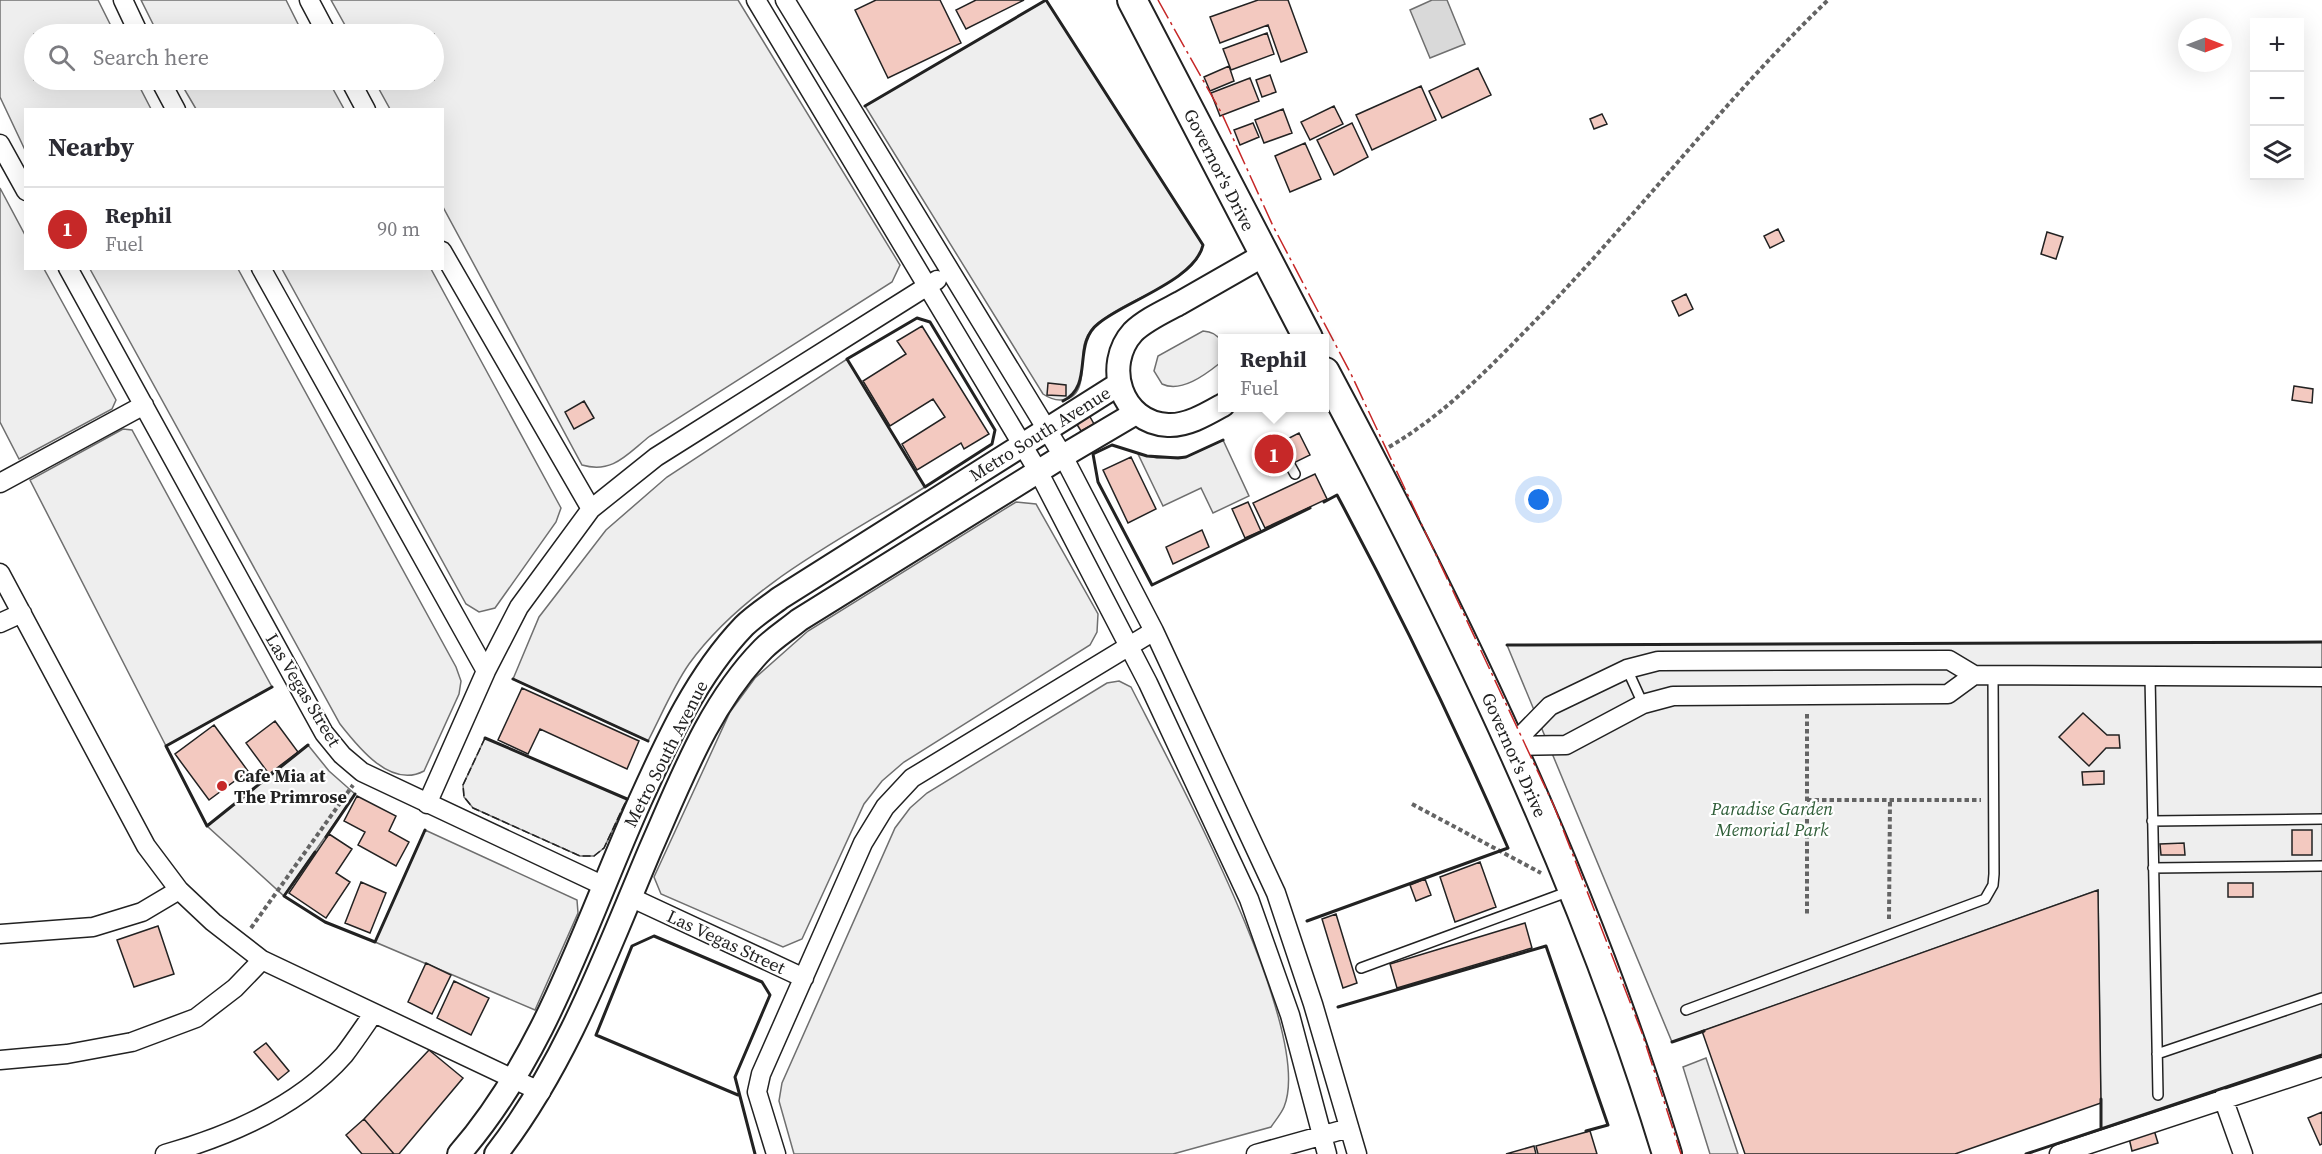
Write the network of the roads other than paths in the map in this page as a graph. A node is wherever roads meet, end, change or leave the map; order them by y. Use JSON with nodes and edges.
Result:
{"nodes":[{"id":1,"x":123,"y":0,"type":"edge"},
{"id":2,"x":309,"y":0,"type":"edge"},
{"id":3,"x":756,"y":0,"type":"edge"},
{"id":4,"x":785,"y":0,"type":"edge"},
{"id":5,"x":1132,"y":0,"type":"edge"},
{"id":6,"x":134,"y":24,"type":"edge"},
{"id":7,"x":322,"y":24,"type":"edge"},
{"id":8,"x":165,"y":90,"type":"edge"},
{"id":9,"x":355,"y":90,"type":"edge"},
{"id":10,"x":175,"y":108,"type":"edge"},
{"id":11,"x":365,"y":108,"type":"edge"},
{"id":12,"x":0,"y":144,"type":"edge"},
{"id":13,"x":24,"y":187,"type":"edge"},
{"id":14,"x":444,"y":254,"type":"edge"},
{"id":15,"x":1264,"y":255,"type":"junction"},
{"id":16,"x":69,"y":270,"type":"edge"},
{"id":17,"x":262,"y":270,"type":"edge"},
{"id":18,"x":951,"y":272,"type":"junction"},
{"id":19,"x":927,"y":286,"type":"junction"},
{"id":20,"x":1305,"y":334,"type":"edge"},
{"id":21,"x":1329,"y":380,"type":"edge"},
{"id":22,"x":1119,"y":384,"type":"junction"},
{"id":23,"x":144,"y":405,"type":"junction"},
{"id":24,"x":1218,"y":408,"type":"edge"},
{"id":25,"x":1134,"y":414,"type":"junction"},
{"id":26,"x":1046,"y":429,"type":"junction"},
{"id":27,"x":1021,"y":445,"type":"junction"},
{"id":28,"x":1063,"y":456,"type":"junction"},
{"id":29,"x":1290,"y":465,"type":"dead end"},
{"id":30,"x":1038,"y":471,"type":"junction"},
{"id":31,"x":1295,"y":474,"type":"dead end"},
{"id":32,"x":0,"y":483,"type":"edge"},
{"id":33,"x":591,"y":509,"type":"junction"},
{"id":34,"x":0,"y":573,"type":"edge"},
{"id":35,"x":22,"y":612,"type":"junction"},
{"id":36,"x":0,"y":623,"type":"edge"},
{"id":37,"x":1154,"y":631,"type":"junction"},
{"id":38,"x":1129,"y":646,"type":"junction"},
{"id":39,"x":1627,"y":669,"type":"junction"},
{"id":40,"x":486,"y":671,"type":"junction"},
{"id":41,"x":1984,"y":675,"type":"junction"},
{"id":42,"x":2150,"y":676,"type":"junction"},
{"id":43,"x":2322,"y":677,"type":"edge"},
{"id":44,"x":1643,"y":704,"type":"junction"},
{"id":45,"x":1511,"y":746,"type":"junction"},
{"id":46,"x":427,"y":804,"type":"junction"},
{"id":47,"x":2322,"y":819,"type":"edge"},
{"id":48,"x":2152,"y":821,"type":"junction"},
{"id":49,"x":2322,"y":867,"type":"edge"},
{"id":50,"x":2153,"y":868,"type":"junction"},
{"id":51,"x":602,"y":885,"type":"junction"},
{"id":52,"x":178,"y":890,"type":"junction"},
{"id":53,"x":1572,"y":890,"type":"junction"},
{"id":54,"x":630,"y":897,"type":"junction"},
{"id":55,"x":0,"y":934,"type":"edge"},
{"id":56,"x":262,"y":960,"type":"junction"},
{"id":57,"x":1361,"y":968,"type":"dead end"},
{"id":58,"x":804,"y":978,"type":"junction"},
{"id":59,"x":2322,"y":998,"type":"edge"},
{"id":60,"x":1686,"y":1010,"type":"dead end"},
{"id":61,"x":373,"y":1014,"type":"junction"},
{"id":62,"x":2157,"y":1054,"type":"junction"},
{"id":63,"x":0,"y":1060,"type":"edge"},
{"id":64,"x":2322,"y":1067,"type":"edge"},
{"id":65,"x":514,"y":1079,"type":"junction"},
{"id":66,"x":541,"y":1092,"type":"junction"},
{"id":67,"x":2157,"y":1095,"type":"dead end"},
{"id":68,"x":2223,"y":1098,"type":"junction"},
{"id":69,"x":1349,"y":1128,"type":"junction"},
{"id":70,"x":1322,"y":1136,"type":"junction"},
{"id":71,"x":165,"y":1154,"type":"edge"},
{"id":72,"x":459,"y":1154,"type":"edge"},
{"id":73,"x":496,"y":1154,"type":"edge"},
{"id":74,"x":776,"y":1154,"type":"edge"},
{"id":75,"x":1256,"y":1154,"type":"edge"},
{"id":76,"x":1327,"y":1154,"type":"edge"},
{"id":77,"x":1357,"y":1154,"type":"edge"},
{"id":78,"x":1667,"y":1154,"type":"edge"},
{"id":79,"x":2059,"y":1154,"type":"edge"},
{"id":80,"x":2243,"y":1154,"type":"edge"}],
"edges":[{"from":1,"to":6,"type":"street"},
{"from":2,"to":7,"type":"street"},
{"from":3,"to":19,"type":"street"},
{"from":4,"to":18,"type":"street"},
{"from":5,"to":15,"type":"main road","name":"Governor's Drive"},
{"from":8,"to":10,"type":"street"},
{"from":9,"to":11,"type":"street"},
{"from":12,"to":13,"type":"street"},
{"from":14,"to":33,"type":"street"},
{"from":15,"to":20,"type":"main road","name":"Governor's Drive"},
{"from":15,"to":22,"type":"street","name":"Metro South Avenue"},
{"from":16,"to":23,"type":"street","name":"Las Vegas Street"},
{"from":17,"to":40,"type":"street"},
{"from":18,"to":19,"type":"street"},
{"from":18,"to":26,"type":"street"},
{"from":19,"to":27,"type":"street"},
{"from":19,"to":33,"type":"street"},
{"from":21,"to":45,"type":"main road","name":"Governor's Drive"},
{"from":22,"to":25,"type":"street","name":"Metro South Avenue"},
{"from":22,"to":26,"type":"street","name":"Metro South Avenue"},
{"from":23,"to":32,"type":"street"},
{"from":23,"to":46,"type":"street","name":"Las Vegas Street"},
{"from":24,"to":25,"type":"street","name":"Metro South Avenue"},
{"from":25,"to":28,"type":"street","name":"Metro South Avenue"},
{"from":26,"to":27,"type":"street","name":"Metro South Avenue"},
{"from":26,"to":28,"type":"street"},
{"from":27,"to":30,"type":"street"},
{"from":27,"to":51,"type":"street","name":"Metro South Avenue"},
{"from":28,"to":30,"type":"street","name":"Metro South Avenue"},
{"from":28,"to":37,"type":"street"},
{"from":29,"to":31,"type":"lane"},
{"from":30,"to":38,"type":"street"},
{"from":30,"to":54,"type":"street","name":"Metro South Avenue"},
{"from":33,"to":40,"type":"street"},
{"from":34,"to":35,"type":"street"},
{"from":35,"to":36,"type":"street"},
{"from":35,"to":52,"type":"street"},
{"from":37,"to":38,"type":"street"},
{"from":37,"to":69,"type":"street"},
{"from":38,"to":58,"type":"street"},
{"from":38,"to":70,"type":"street"},
{"from":39,"to":41,"type":"street"},
{"from":39,"to":44,"type":"lane"},
{"from":39,"to":45,"type":"street"},
{"from":40,"to":46,"type":"street"},
{"from":41,"to":42,"type":"street"},
{"from":41,"to":44,"type":"street"},
{"from":41,"to":60,"type":"lane"},
{"from":42,"to":43,"type":"street"},
{"from":42,"to":48,"type":"lane"},
{"from":44,"to":45,"type":"street"},
{"from":45,"to":53,"type":"main road","name":"Governor's Drive"},
{"from":46,"to":51,"type":"street","name":"Las Vegas Street"},
{"from":47,"to":48,"type":"lane"},
{"from":48,"to":50,"type":"lane"},
{"from":49,"to":50,"type":"lane"},
{"from":50,"to":62,"type":"lane"},
{"from":51,"to":54,"type":"street","name":"Las Vegas Street"},
{"from":51,"to":65,"type":"street","name":"Metro South Avenue"},
{"from":52,"to":55,"type":"street"},
{"from":52,"to":56,"type":"street"},
{"from":53,"to":57,"type":"lane"},
{"from":53,"to":78,"type":"main road","name":"Governor's Drive"},
{"from":54,"to":58,"type":"street","name":"Las Vegas Street"},
{"from":54,"to":66,"type":"street","name":"Metro South Avenue"},
{"from":56,"to":61,"type":"street"},
{"from":56,"to":63,"type":"street"},
{"from":58,"to":74,"type":"street"},
{"from":59,"to":62,"type":"lane"},
{"from":61,"to":65,"type":"street"},
{"from":61,"to":71,"type":"street"},
{"from":62,"to":67,"type":"lane"},
{"from":64,"to":68,"type":"street"},
{"from":65,"to":66,"type":"street"},
{"from":65,"to":72,"type":"street","name":"Metro South Avenue"},
{"from":66,"to":73,"type":"street","name":"Metro South Avenue"},
{"from":68,"to":79,"type":"street"},
{"from":68,"to":80,"type":"street"},
{"from":69,"to":70,"type":"street"},
{"from":69,"to":77,"type":"street"},
{"from":70,"to":75,"type":"street"},
{"from":70,"to":76,"type":"street"}]}
